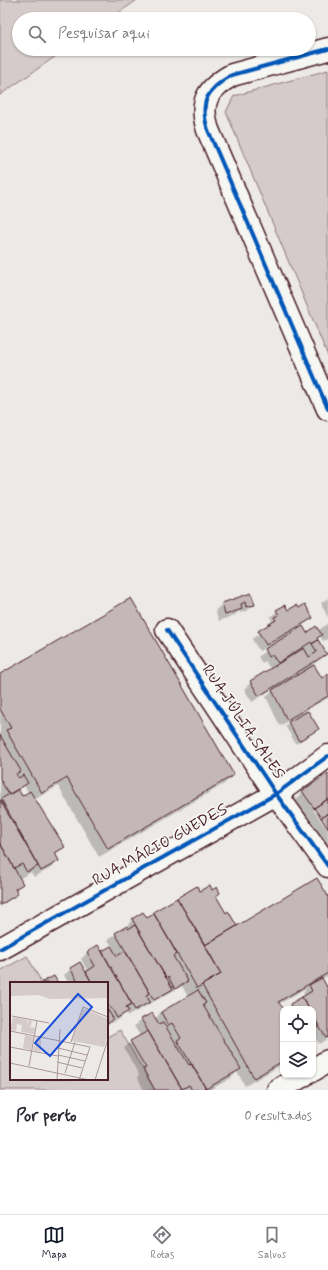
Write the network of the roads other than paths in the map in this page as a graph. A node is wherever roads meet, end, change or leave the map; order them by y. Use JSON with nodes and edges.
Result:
{"nodes":[{"id":1,"x":328,"y":49,"type":"edge"},
{"id":2,"x":316,"y":52,"type":"edge"},
{"id":3,"x":302,"y":56,"type":"edge"},
{"id":4,"x":328,"y":409,"type":"edge"},
{"id":5,"x":167,"y":630,"type":"dead end"},
{"id":6,"x":328,"y":756,"type":"edge"},
{"id":7,"x":276,"y":794,"type":"junction"},
{"id":8,"x":328,"y":866,"type":"edge"},
{"id":9,"x":0,"y":949,"type":"edge"},
{"id":10,"x":328,"y":1061,"type":"edge"},
{"id":11,"x":316,"y":1068,"type":"edge"},
{"id":12,"x":299,"y":1078,"type":"edge"},
{"id":13,"x":278,"y":1090,"type":"edge"}],
"edges":[{"from":1,"to":2,"type":"street"},
{"from":3,"to":4,"type":"street"},
{"from":5,"to":7,"type":"street","name":"RUA JÚLIA SALES"},
{"from":6,"to":7,"type":"street","name":"RUA MÁRIO GUEDES"},
{"from":7,"to":8,"type":"street","name":"RUA JÚLIA SALES"},
{"from":7,"to":9,"type":"street","name":"RUA MÁRIO GUEDES"},
{"from":10,"to":11,"type":"street"},
{"from":12,"to":13,"type":"street"}]}
